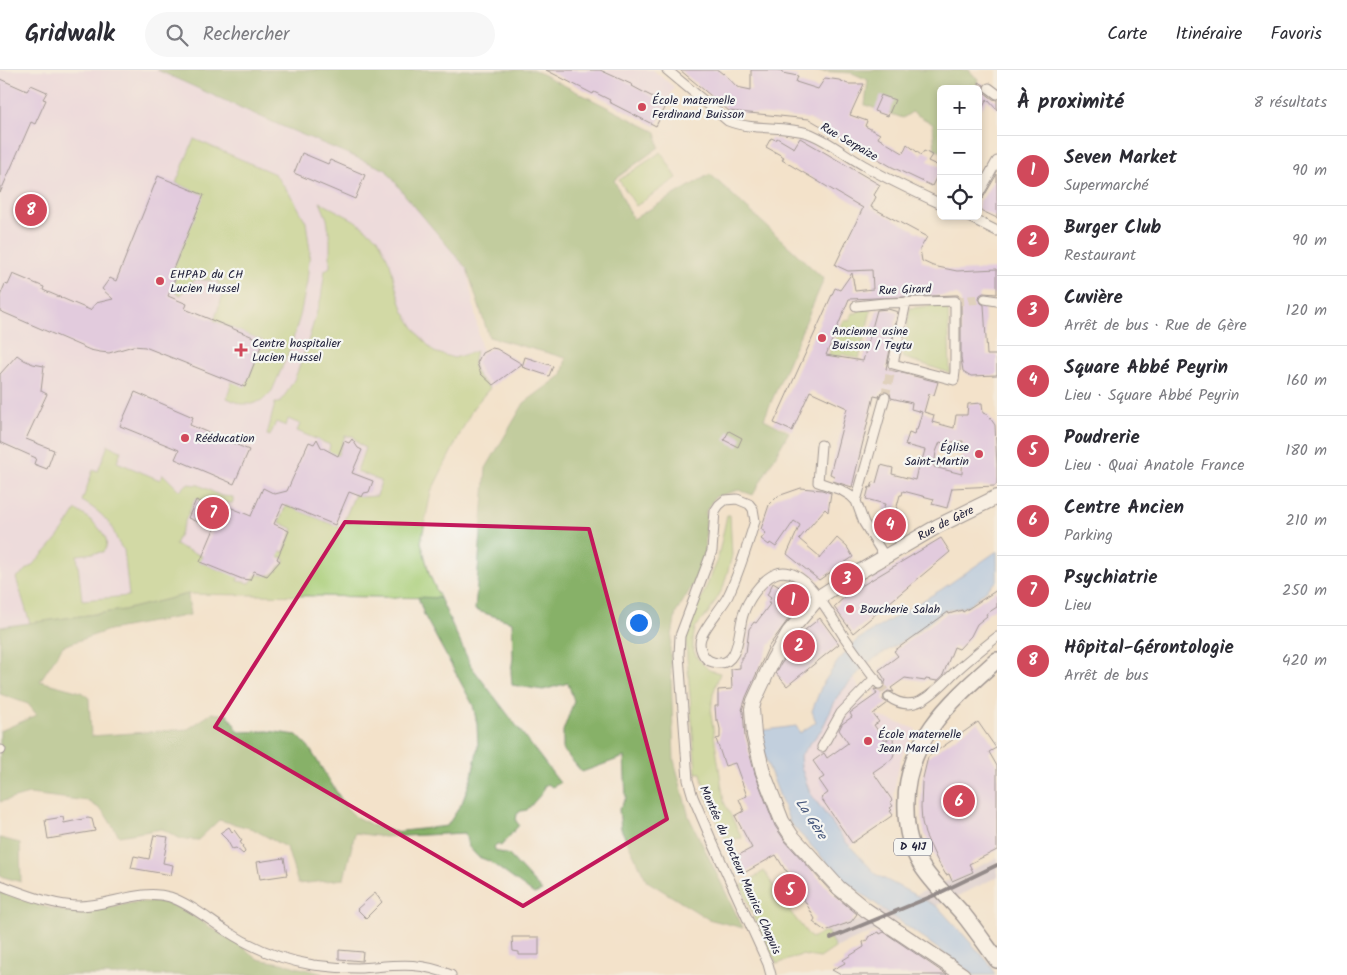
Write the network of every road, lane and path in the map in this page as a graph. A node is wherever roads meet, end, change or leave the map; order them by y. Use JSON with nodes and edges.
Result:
{"nodes":[{"id":1,"x":667,"y":70,"type":"edge"},
{"id":2,"x":989,"y":88,"type":"dead end"},
{"id":3,"x":997,"y":94,"type":"edge"},
{"id":4,"x":997,"y":162,"type":"edge"},
{"id":5,"x":982,"y":188,"type":"edge"},
{"id":6,"x":937,"y":202,"type":"edge"},
{"id":7,"x":976,"y":220,"type":"edge"},
{"id":8,"x":997,"y":230,"type":"edge"},
{"id":9,"x":985,"y":299,"type":"tunnel mouth"},
{"id":10,"x":997,"y":301,"type":"edge"},
{"id":11,"x":906,"y":302,"type":"junction"},
{"id":12,"x":856,"y":306,"type":"dead end"},
{"id":13,"x":885,"y":397,"type":"tunnel mouth"},
{"id":14,"x":821,"y":445,"type":"dead end"},
{"id":15,"x":997,"y":498,"type":"edge"},
{"id":16,"x":856,"y":501,"type":"junction"},
{"id":17,"x":885,"y":557,"type":"junction"},
{"id":18,"x":819,"y":597,"type":"junction"},
{"id":19,"x":997,"y":637,"type":"edge"},
{"id":20,"x":997,"y":660,"type":"edge"},
{"id":21,"x":889,"y":697,"type":"tunnel mouth"},
{"id":22,"x":822,"y":747,"type":"dead end"},
{"id":23,"x":0,"y":885,"type":"edge"},
{"id":24,"x":962,"y":914,"type":"junction"},
{"id":25,"x":997,"y":943,"type":"edge"},
{"id":26,"x":997,"y":960,"type":"edge"},
{"id":27,"x":958,"y":973,"type":"edge"},
{"id":28,"x":451,"y":975,"type":"edge"},
{"id":29,"x":771,"y":975,"type":"edge"}],
"edges":[{"from":1,"to":6,"type":"street","name":"Rue Serpaize"},
{"from":2,"to":3,"type":"street"},
{"from":4,"to":5,"type":"street"},
{"from":7,"to":8,"type":"street"},
{"from":9,"to":10,"type":"street"},
{"from":11,"to":11,"type":"street","name":"Rue Girard"},
{"from":11,"to":12,"type":"street","name":"Rue Girard"},
{"from":13,"to":16,"type":"street"},
{"from":14,"to":16,"type":"street"},
{"from":15,"to":17,"type":"main road","name":"Rue de Gère"},
{"from":16,"to":17,"type":"street"},
{"from":17,"to":18,"type":"main road","name":"Rue de Gère"},
{"from":18,"to":22,"type":"street"},
{"from":18,"to":27,"type":"main road","name":"Rue de Gère"},
{"from":18,"to":29,"type":"street","name":"Montée du Docteur Maurice Chapuis"},
{"from":19,"to":21,"type":"street"},
{"from":20,"to":24,"type":"main road","number":"D 41J"},
{"from":23,"to":28,"type":"street"},
{"from":24,"to":25,"type":"main road","number":"D 41J"},
{"from":24,"to":26,"type":"main road","number":"D 41J"}]}
